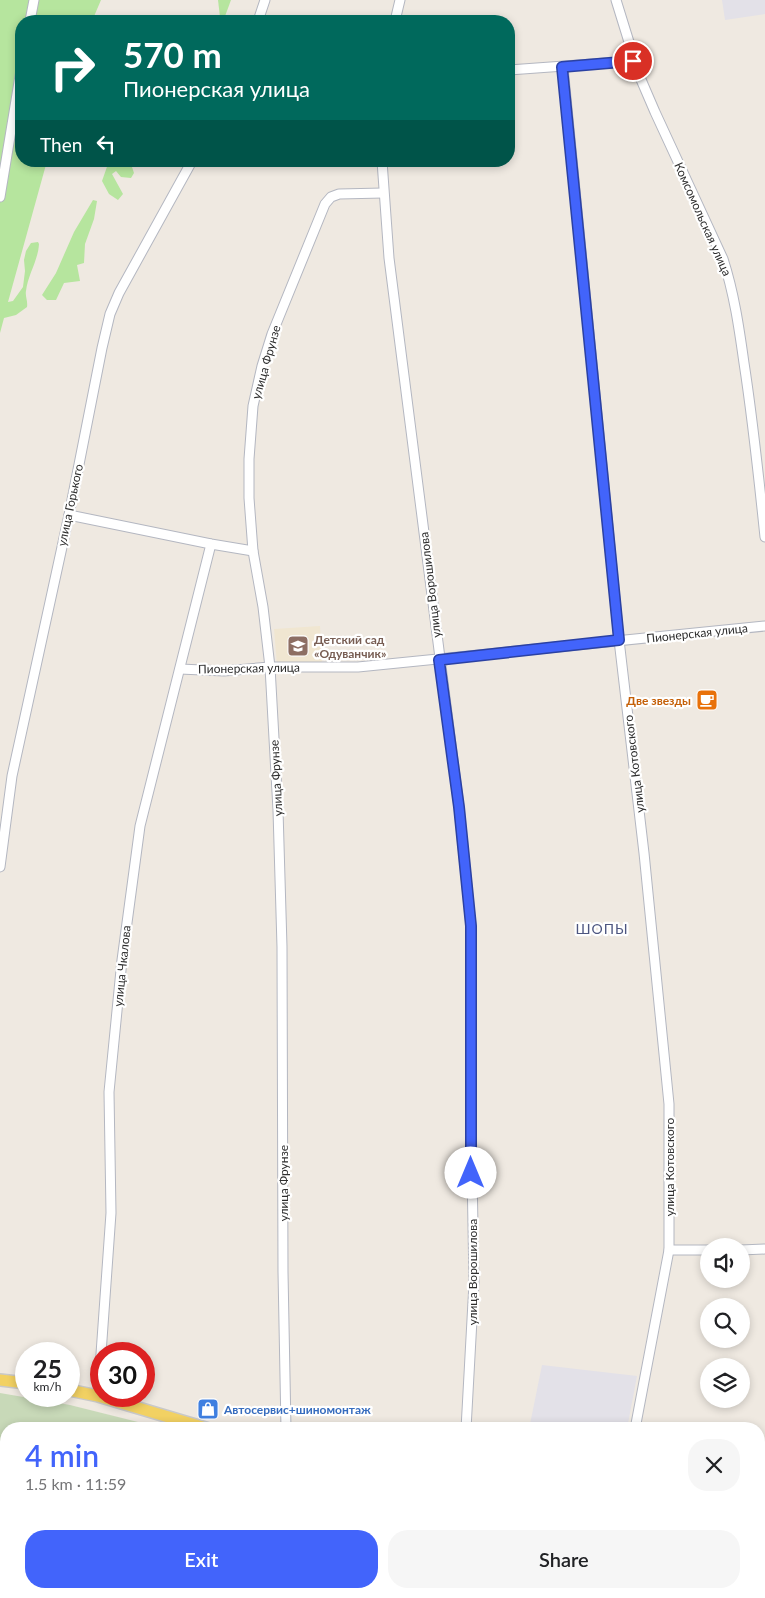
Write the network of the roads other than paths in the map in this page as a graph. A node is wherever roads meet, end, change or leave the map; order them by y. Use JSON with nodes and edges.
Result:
{"nodes":[{"id":1,"x":34,"y":0,"type":"edge"},
{"id":2,"x":265,"y":0,"type":"edge"},
{"id":3,"x":400,"y":0,"type":"edge"},
{"id":4,"x":616,"y":0,"type":"edge"},
{"id":5,"x":31,"y":15,"type":"edge"},
{"id":6,"x":260,"y":15,"type":"edge"},
{"id":7,"x":396,"y":15,"type":"edge"},
{"id":8,"x":633,"y":61,"type":"junction"},
{"id":9,"x":562,"y":67,"type":"junction"},
{"id":10,"x":515,"y":70,"type":"edge"},
{"id":11,"x":15,"y":106,"type":"edge"},
{"id":12,"x":189,"y":167,"type":"edge"},
{"id":13,"x":382,"y":167,"type":"edge"},
{"id":14,"x":383,"y":193,"type":"junction"},
{"id":15,"x":0,"y":197,"type":"edge"},
{"id":16,"x":762,"y":469,"type":"edge"},
{"id":17,"x":69,"y":515,"type":"junction"},
{"id":18,"x":765,"y":537,"type":"edge"},
{"id":19,"x":211,"y":544,"type":"junction"},
{"id":20,"x":253,"y":551,"type":"junction"},
{"id":21,"x":765,"y":626,"type":"edge"},
{"id":22,"x":619,"y":640,"type":"junction"},
{"id":23,"x":439,"y":660,"type":"junction"},
{"id":24,"x":270,"y":667,"type":"junction"},
{"id":25,"x":180,"y":669,"type":"junction"},
{"id":26,"x":0,"y":867,"type":"edge"},
{"id":27,"x":765,"y":1249,"type":"edge"},
{"id":28,"x":669,"y":1250,"type":"junction"},
{"id":29,"x":700,"y":1250,"type":"edge"},
{"id":30,"x":750,"y":1250,"type":"edge"},
{"id":31,"x":102,"y":1342,"type":"edge"},
{"id":32,"x":0,"y":1380,"type":"edge"},
{"id":33,"x":15,"y":1382,"type":"edge"},
{"id":34,"x":135,"y":1407,"type":"edge"},
{"id":35,"x":186,"y":1422,"type":"edge"},
{"id":36,"x":286,"y":1422,"type":"edge"},
{"id":37,"x":466,"y":1422,"type":"edge"},
{"id":38,"x":636,"y":1422,"type":"edge"}],
"edges":[{"from":1,"to":5,"type":"street"},
{"from":2,"to":6,"type":"street"},
{"from":3,"to":7,"type":"street"},
{"from":4,"to":8,"type":"street","name":"Комсомольская улица"},
{"from":8,"to":9,"type":"street"},
{"from":8,"to":16,"type":"street","name":"Комсомольская улица"},
{"from":9,"to":10,"type":"street"},
{"from":9,"to":22,"type":"street","name":"улица Котовского"},
{"from":11,"to":15,"type":"street"},
{"from":12,"to":17,"type":"street","name":"улица Горького"},
{"from":13,"to":14,"type":"street","name":"улица Ворошилова"},
{"from":14,"to":20,"type":"street","name":"улица Фрунзе"},
{"from":14,"to":23,"type":"street","name":"улица Ворошилова"},
{"from":16,"to":18,"type":"street","name":"Комсомольская улица"},
{"from":17,"to":19,"type":"street"},
{"from":17,"to":26,"type":"street","name":"улица Горького"},
{"from":19,"to":20,"type":"street"},
{"from":19,"to":25,"type":"street","name":"улица Чкалова"},
{"from":20,"to":24,"type":"street","name":"улица Фрунзе"},
{"from":21,"to":22,"type":"street","name":"Пионерская улица"},
{"from":22,"to":23,"type":"street","name":"Пионерская улица"},
{"from":22,"to":28,"type":"street","name":"улица Котовского"},
{"from":23,"to":24,"type":"street","name":"Пионерская улица"},
{"from":23,"to":37,"type":"street","name":"улица Ворошилова"},
{"from":24,"to":25,"type":"street","name":"Пионерская улица"},
{"from":24,"to":36,"type":"street","name":"улица Фрунзе"},
{"from":25,"to":31,"type":"street","name":"улица Чкалова"},
{"from":27,"to":30,"type":"street"},
{"from":28,"to":29,"type":"street"},
{"from":28,"to":38,"type":"street","name":"улица Котовского"},
{"from":32,"to":33,"type":"main road"},
{"from":34,"to":35,"type":"main road"}]}
